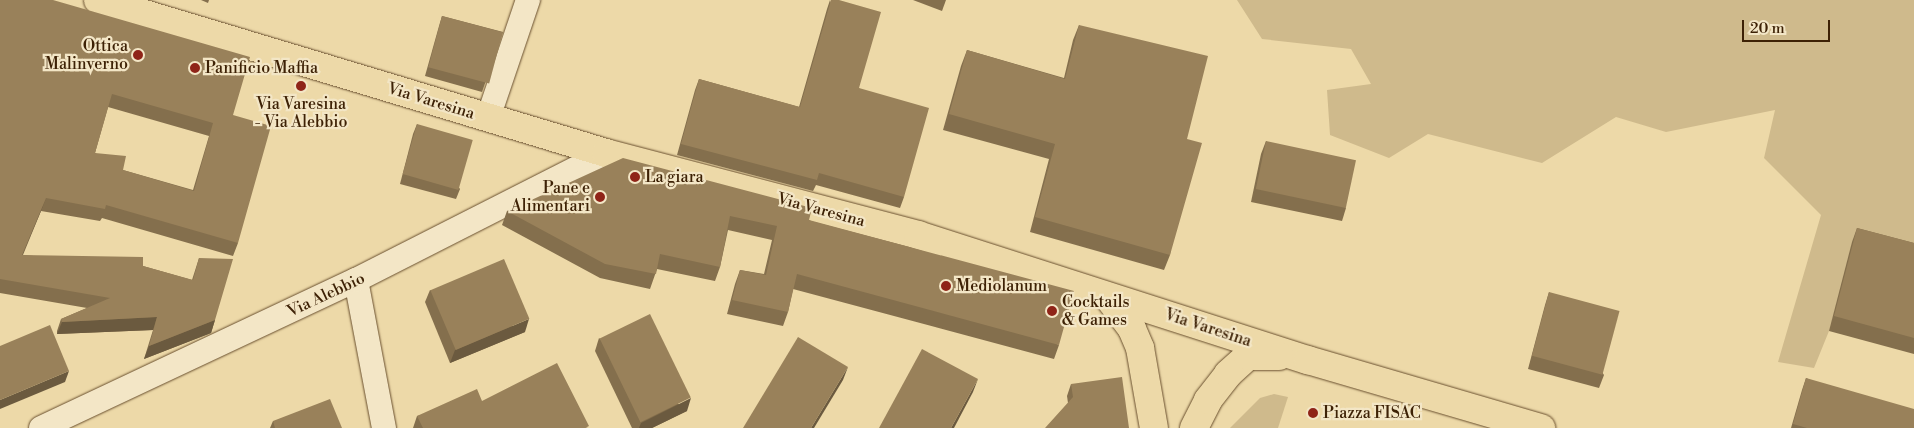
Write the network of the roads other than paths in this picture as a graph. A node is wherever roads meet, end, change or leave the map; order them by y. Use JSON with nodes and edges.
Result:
{"nodes":[{"id":1,"x":98,"y":0,"type":"edge"},
{"id":2,"x":528,"y":0,"type":"edge"},
{"id":3,"x":488,"y":118,"type":"junction"},
{"id":4,"x":606,"y":153,"type":"junction"},
{"id":5,"x":356,"y":280,"type":"junction"},
{"id":6,"x":1108,"y":297,"type":"junction"},
{"id":7,"x":1308,"y":360,"type":"junction"},
{"id":8,"x":41,"y":428,"type":"edge"},
{"id":9,"x":384,"y":428,"type":"edge"},
{"id":10,"x":1154,"y":428,"type":"edge"},
{"id":11,"x":1194,"y":428,"type":"edge"},
{"id":12,"x":1541,"y":428,"type":"edge"}],
"edges":[{"from":1,"to":3,"type":"main road","name":"Via Varesina"},
{"from":2,"to":3,"type":"street"},
{"from":3,"to":4,"type":"main road","name":"Via Varesina"},
{"from":4,"to":5,"type":"street","name":"Via Alebbio"},
{"from":4,"to":6,"type":"main road","name":"Via Varesina"},
{"from":5,"to":8,"type":"street","name":"Via Alebbio"},
{"from":5,"to":9,"type":"street"},
{"from":6,"to":7,"type":"main road","name":"Via Varesina"},
{"from":6,"to":10,"type":"main road"},
{"from":7,"to":11,"type":"main road"},
{"from":7,"to":12,"type":"main road","name":"Via Varesina"}]}
